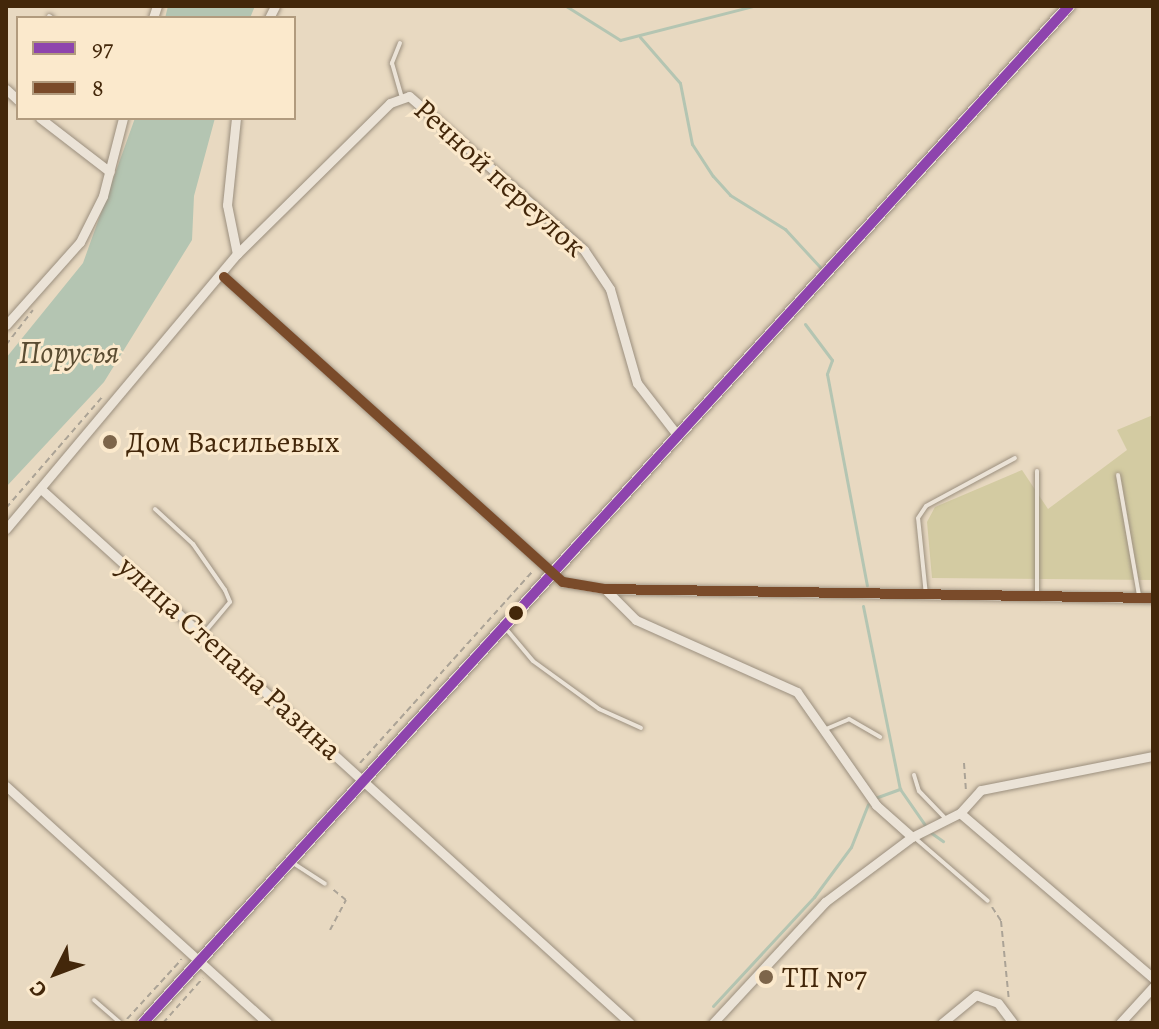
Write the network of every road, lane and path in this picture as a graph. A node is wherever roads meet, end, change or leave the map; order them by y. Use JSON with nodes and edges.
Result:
{"nodes":[{"id":1,"x":1069,"y":6,"type":"edge"},
{"id":2,"x":400,"y":43,"type":"dead end"},
{"id":3,"x":401,"y":95,"type":"junction"},
{"id":4,"x":43,"y":120,"type":"edge"},
{"id":5,"x":123,"y":120,"type":"edge"},
{"id":6,"x":236,"y":120,"type":"edge"},
{"id":7,"x":110,"y":172,"type":"junction"},
{"id":8,"x":237,"y":254,"type":"junction"},
{"id":9,"x":224,"y":277,"type":"junction"},
{"id":10,"x":6,"y":325,"type":"edge"},
{"id":11,"x":678,"y":436,"type":"junction"},
{"id":12,"x":1015,"y":458,"type":"dead end"},
{"id":13,"x":1037,"y":471,"type":"dead end"},
{"id":14,"x":1118,"y":475,"type":"dead end"},
{"id":15,"x":41,"y":489,"type":"junction"},
{"id":16,"x":155,"y":509,"type":"dead end"},
{"id":17,"x":6,"y":529,"type":"edge"},
{"id":18,"x":532,"y":562,"type":"dead end"},
{"id":19,"x":552,"y":574,"type":"junction"},
{"id":20,"x":605,"y":589,"type":"junction"},
{"id":21,"x":926,"y":597,"type":"junction"},
{"id":22,"x":1037,"y":598,"type":"junction"},
{"id":23,"x":1139,"y":598,"type":"junction"},
{"id":24,"x":1153,"y":598,"type":"edge"},
{"id":25,"x":503,"y":625,"type":"junction"},
{"id":26,"x":205,"y":632,"type":"junction"},
{"id":27,"x":641,"y":728,"type":"dead end"},
{"id":28,"x":826,"y":729,"type":"junction"},
{"id":29,"x":880,"y":737,"type":"dead end"},
{"id":30,"x":1153,"y":756,"type":"edge"},
{"id":31,"x":964,"y":763,"type":"dead end"},
{"id":32,"x":354,"y":770,"type":"junction"},
{"id":33,"x":914,"y":775,"type":"dead end"},
{"id":34,"x":365,"y":780,"type":"junction"},
{"id":35,"x":6,"y":786,"type":"edge"},
{"id":36,"x":970,"y":799,"type":"junction"},
{"id":37,"x":960,"y":813,"type":"junction"},
{"id":38,"x":946,"y":819,"type":"junction"},
{"id":39,"x":912,"y":837,"type":"junction"},
{"id":40,"x":291,"y":862,"type":"junction"},
{"id":41,"x":325,"y":884,"type":"joint"},
{"id":42,"x":988,"y":901,"type":"joint"},
{"id":43,"x":330,"y":930,"type":"dead end"},
{"id":44,"x":188,"y":952,"type":"junction"},
{"id":45,"x":204,"y":966,"type":"junction"},
{"id":46,"x":1153,"y":978,"type":"edge"},
{"id":47,"x":1153,"y":987,"type":"edge"},
{"id":48,"x":94,"y":1000,"type":"dead end"},
{"id":49,"x":1010,"y":1018,"type":"edge"},
{"id":50,"x":121,"y":1023,"type":"edge"},
{"id":51,"x":143,"y":1023,"type":"edge"},
{"id":52,"x":163,"y":1023,"type":"edge"},
{"id":53,"x":267,"y":1023,"type":"edge"},
{"id":54,"x":630,"y":1023,"type":"edge"},
{"id":55,"x":713,"y":1023,"type":"edge"},
{"id":56,"x":942,"y":1023,"type":"edge"},
{"id":57,"x":1120,"y":1023,"type":"edge"}],
"edges":[{"from":1,"to":11,"type":"street"},
{"from":2,"to":3,"type":"lane"},
{"from":3,"to":8,"type":"street"},
{"from":3,"to":11,"type":"street","name":"Речной переулок"},
{"from":4,"to":7,"type":"street"},
{"from":5,"to":7,"type":"street"},
{"from":6,"to":8,"type":"street"},
{"from":7,"to":10,"type":"street"},
{"from":8,"to":9,"type":"street"},
{"from":9,"to":15,"type":"street"},
{"from":9,"to":19,"type":"street"},
{"from":11,"to":19,"type":"street"},
{"from":12,"to":21,"type":"lane"},
{"from":13,"to":22,"type":"lane"},
{"from":14,"to":23,"type":"lane"},
{"from":15,"to":17,"type":"street"},
{"from":15,"to":26,"type":"street","name":"улица Степана Разина"},
{"from":16,"to":26,"type":"lane"},
{"from":18,"to":32,"type":"path"},
{"from":19,"to":20,"type":"street"},
{"from":19,"to":25,"type":"street"},
{"from":20,"to":21,"type":"street"},
{"from":20,"to":28,"type":"street"},
{"from":21,"to":22,"type":"street"},
{"from":22,"to":23,"type":"street"},
{"from":23,"to":24,"type":"street"},
{"from":25,"to":27,"type":"lane"},
{"from":25,"to":34,"type":"street"},
{"from":26,"to":32,"type":"street","name":"улица Степана Разина"},
{"from":28,"to":29,"type":"lane"},
{"from":28,"to":39,"type":"street"},
{"from":30,"to":36,"type":"street"},
{"from":31,"to":36,"type":"path"},
{"from":32,"to":34,"type":"street","name":"улица Степана Разина"},
{"from":33,"to":38,"type":"lane"},
{"from":34,"to":40,"type":"street"},
{"from":34,"to":54,"type":"street","name":"улица Степана Разина"},
{"from":35,"to":44,"type":"street"},
{"from":36,"to":37,"type":"street"},
{"from":37,"to":38,"type":"street"},
{"from":37,"to":46,"type":"street"},
{"from":38,"to":39,"type":"street"},
{"from":39,"to":42,"type":"lane"},
{"from":39,"to":55,"type":"street"},
{"from":40,"to":41,"type":"lane"},
{"from":40,"to":45,"type":"street"},
{"from":41,"to":43,"type":"path"},
{"from":42,"to":49,"type":"path"},
{"from":44,"to":45,"type":"street"},
{"from":44,"to":50,"type":"path"},
{"from":45,"to":51,"type":"street"},
{"from":45,"to":52,"type":"path"},
{"from":45,"to":53,"type":"street"},
{"from":47,"to":57,"type":"street"},
{"from":48,"to":50,"type":"lane"},
{"from":49,"to":56,"type":"street"}]}
